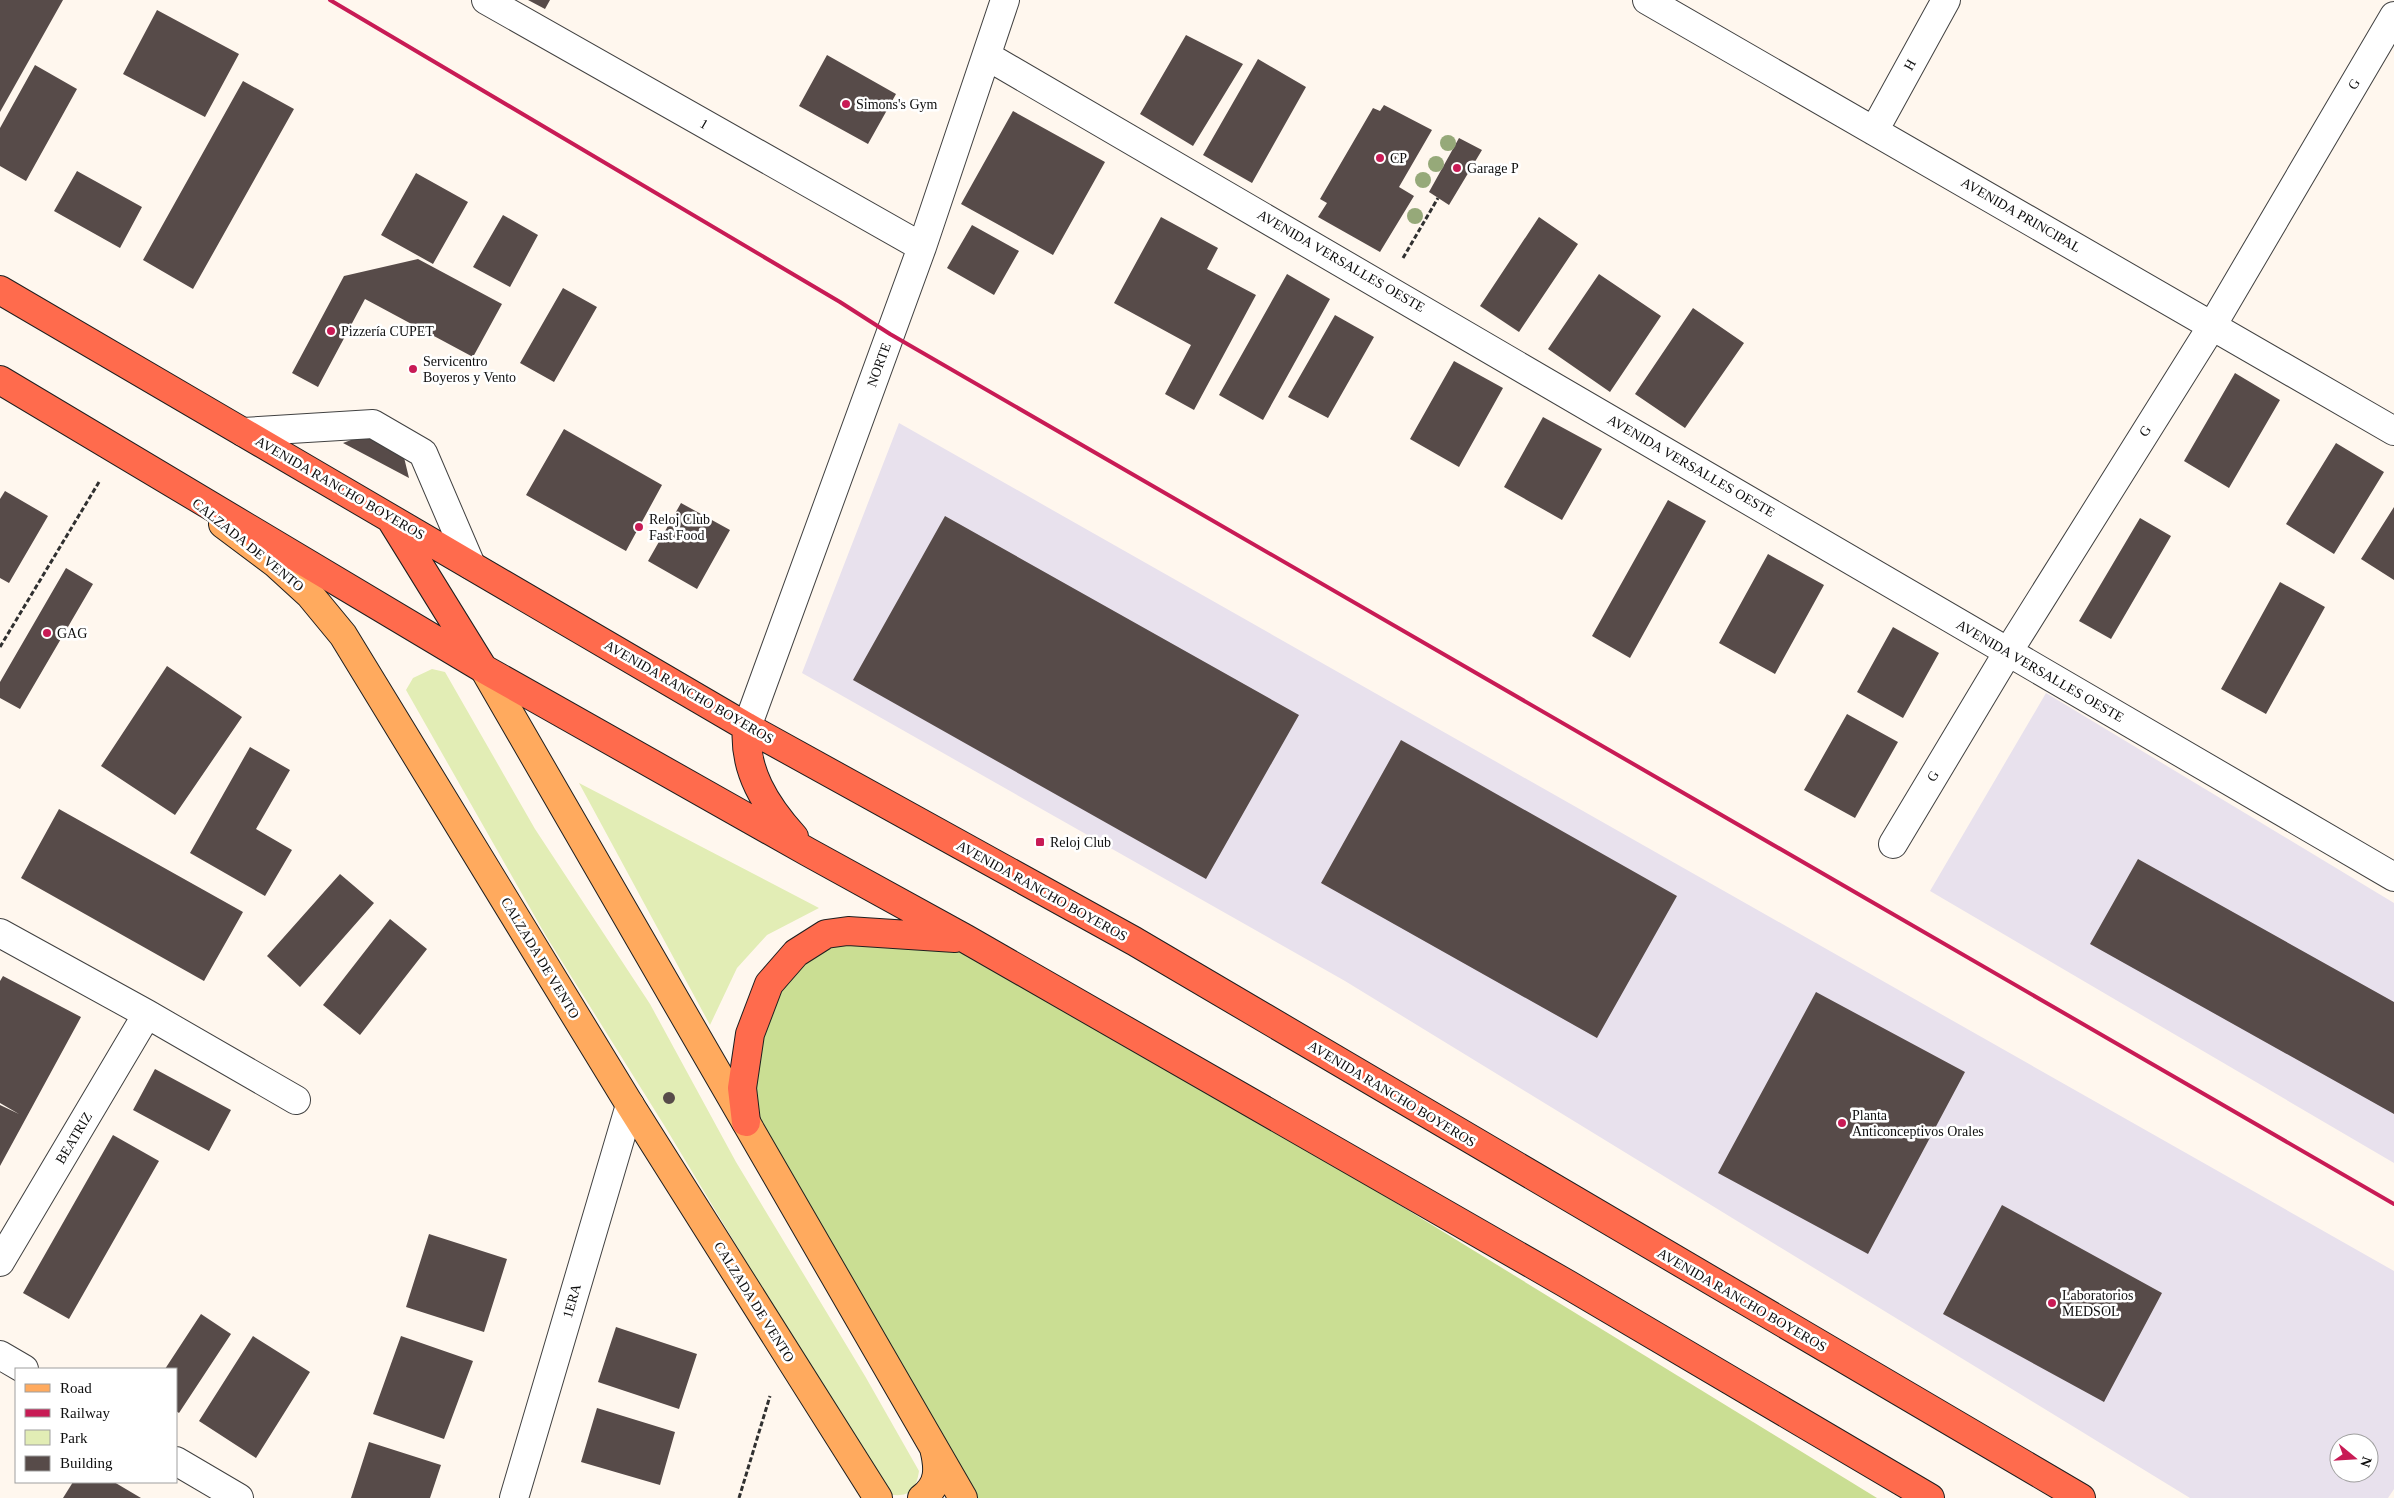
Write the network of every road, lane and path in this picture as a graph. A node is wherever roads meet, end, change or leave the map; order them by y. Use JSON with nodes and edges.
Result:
{"nodes":[{"id":1,"x":486,"y":0,"type":"edge"},
{"id":2,"x":1005,"y":0,"type":"edge"},
{"id":3,"x":1647,"y":0,"type":"edge"},
{"id":4,"x":1946,"y":0,"type":"edge"},
{"id":5,"x":2394,"y":16,"type":"edge"},
{"id":6,"x":987,"y":56,"type":"junction"},
{"id":7,"x":1874,"y":131,"type":"junction"},
{"id":8,"x":1438,"y":198,"type":"dead end"},
{"id":9,"x":922,"y":247,"type":"junction"},
{"id":10,"x":1386,"y":287,"type":"junction"},
{"id":11,"x":0,"y":290,"type":"edge"},
{"id":12,"x":2212,"y":326,"type":"junction"},
{"id":13,"x":0,"y":380,"type":"edge"},
{"id":14,"x":2394,"y":431,"type":"edge"},
{"id":15,"x":243,"y":432,"type":"junction"},
{"id":16,"x":118,"y":449,"type":"junction"},
{"id":17,"x":148,"y":467,"type":"junction"},
{"id":18,"x":390,"y":518,"type":"junction"},
{"id":19,"x":471,"y":565,"type":"junction"},
{"id":20,"x":0,"y":647,"type":"edge"},
{"id":21,"x":2008,"y":652,"type":"junction"},
{"id":22,"x":484,"y":669,"type":"junction"},
{"id":23,"x":747,"y":727,"type":"junction"},
{"id":24,"x":1893,"y":844,"type":"dead end"},
{"id":25,"x":808,"y":852,"type":"junction"},
{"id":26,"x":2394,"y":877,"type":"edge"},
{"id":27,"x":0,"y":933,"type":"edge"},
{"id":28,"x":966,"y":939,"type":"junction"},
{"id":29,"x":147,"y":1014,"type":"junction"},
{"id":30,"x":296,"y":1100,"type":"dead end"},
{"id":31,"x":630,"y":1105,"type":"junction"},
{"id":32,"x":746,"y":1122,"type":"junction"},
{"id":33,"x":0,"y":1262,"type":"edge"},
{"id":34,"x":784,"y":1349,"type":"junction"},
{"id":35,"x":0,"y":1355,"type":"edge"},
{"id":36,"x":22,"y":1368,"type":"edge"},
{"id":37,"x":934,"y":1448,"type":"junction"},
{"id":38,"x":178,"y":1462,"type":"edge"},
{"id":39,"x":878,"y":1495,"type":"edge"},
{"id":40,"x":239,"y":1498,"type":"edge"},
{"id":41,"x":514,"y":1498,"type":"edge"},
{"id":42,"x":739,"y":1498,"type":"edge"},
{"id":43,"x":922,"y":1498,"type":"edge"},
{"id":44,"x":963,"y":1498,"type":"edge"},
{"id":45,"x":1930,"y":1498,"type":"edge"},
{"id":46,"x":2081,"y":1498,"type":"edge"}],
"edges":[{"from":1,"to":9,"type":"street","name":"1"},
{"from":2,"to":6,"type":"street","name":"NORTE"},
{"from":3,"to":7,"type":"street","name":"AVENIDA PRINCIPAL"},
{"from":4,"to":7,"type":"street","name":"H"},
{"from":5,"to":12,"type":"street","name":"G"},
{"from":6,"to":9,"type":"street","name":"NORTE"},
{"from":6,"to":10,"type":"street","name":"AVENIDA VERSALLES OESTE"},
{"from":7,"to":12,"type":"street","name":"AVENIDA PRINCIPAL"},
{"from":8,"to":10,"type":"path"},
{"from":9,"to":23,"type":"street","name":"NORTE"},
{"from":10,"to":21,"type":"street","name":"AVENIDA VERSALLES OESTE"},
{"from":11,"to":15,"type":"highway","name":"AVENIDA RANCHO BOYEROS"},
{"from":12,"to":14,"type":"street","name":"AVENIDA PRINCIPAL"},
{"from":12,"to":21,"type":"street","name":"G"},
{"from":13,"to":16,"type":"highway"},
{"from":15,"to":18,"type":"highway","name":"AVENIDA RANCHO BOYEROS"},
{"from":15,"to":19,"type":"street"},
{"from":16,"to":17,"type":"highway"},
{"from":16,"to":20,"type":"path"},
{"from":17,"to":22,"type":"highway"},
{"from":17,"to":31,"type":"main road","name":"CALZADA DE VENTO"},
{"from":18,"to":19,"type":"highway","name":"AVENIDA RANCHO BOYEROS"},
{"from":18,"to":22,"type":"highway"},
{"from":19,"to":23,"type":"highway","name":"AVENIDA RANCHO BOYEROS"},
{"from":21,"to":24,"type":"street","name":"G"},
{"from":21,"to":26,"type":"street","name":"AVENIDA VERSALLES OESTE"},
{"from":22,"to":25,"type":"highway"},
{"from":22,"to":32,"type":"main road"},
{"from":23,"to":25,"type":"highway"},
{"from":23,"to":46,"type":"highway","name":"AVENIDA RANCHO BOYEROS"},
{"from":25,"to":28,"type":"highway"},
{"from":27,"to":29,"type":"street"},
{"from":28,"to":32,"type":"highway"},
{"from":28,"to":45,"type":"highway"},
{"from":29,"to":30,"type":"street"},
{"from":29,"to":33,"type":"street","name":"BEATRIZ"},
{"from":31,"to":34,"type":"main road","name":"CALZADA DE VENTO"},
{"from":31,"to":41,"type":"street","name":"1ERA"},
{"from":32,"to":37,"type":"main road"},
{"from":34,"to":39,"type":"main road","name":"CALZADA DE VENTO"},
{"from":34,"to":42,"type":"path"},
{"from":35,"to":36,"type":"street"},
{"from":37,"to":43,"type":"main road"},
{"from":37,"to":44,"type":"main road"},
{"from":38,"to":40,"type":"street"}]}
